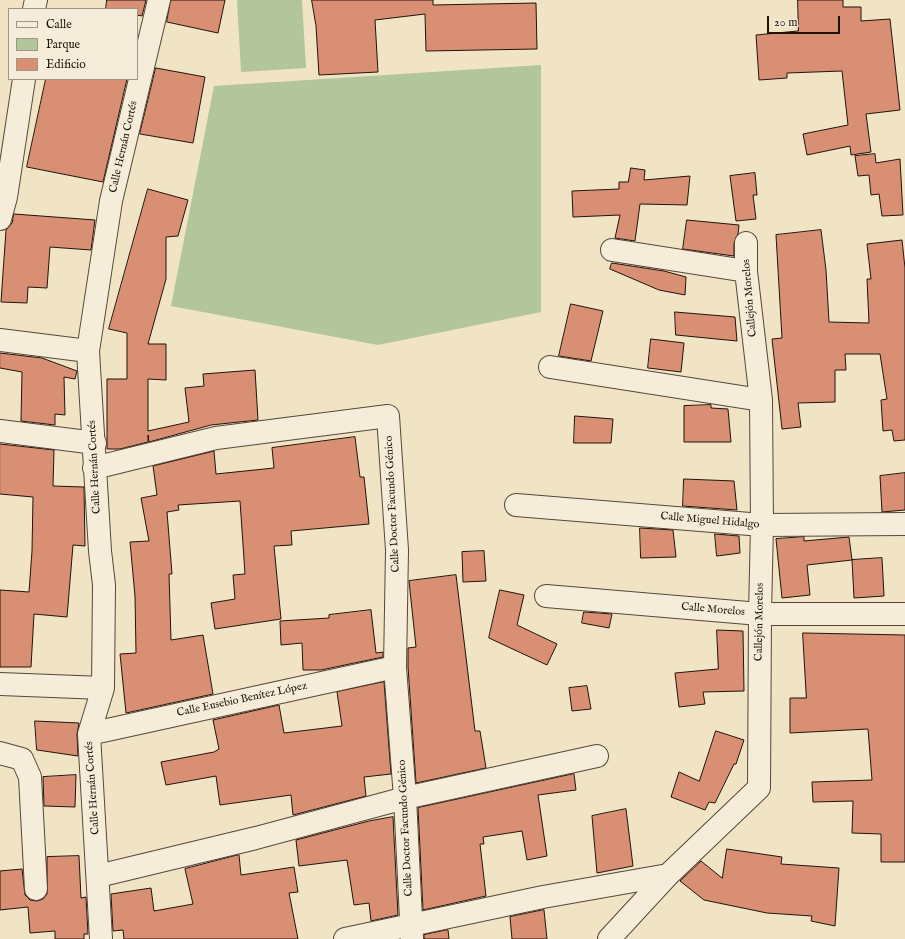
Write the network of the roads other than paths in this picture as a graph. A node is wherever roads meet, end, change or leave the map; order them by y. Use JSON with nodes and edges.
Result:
{"nodes":[{"id":1,"x":159,"y":0,"type":"edge"},
{"id":2,"x":24,"y":80,"type":"edge"},
{"id":3,"x":0,"y":219,"type":"edge"},
{"id":4,"x":746,"y":243,"type":"dead end"},
{"id":5,"x":612,"y":250,"type":"dead end"},
{"id":6,"x":746,"y":270,"type":"junction"},
{"id":7,"x":0,"y":340,"type":"edge"},
{"id":8,"x":88,"y":351,"type":"junction"},
{"id":9,"x":550,"y":367,"type":"dead end"},
{"id":10,"x":761,"y":400,"type":"junction"},
{"id":11,"x":0,"y":431,"type":"edge"},
{"id":12,"x":94,"y":443,"type":"junction"},
{"id":13,"x":94,"y":468,"type":"junction"},
{"id":14,"x":516,"y":505,"type":"dead end"},
{"id":15,"x":905,"y":524,"type":"edge"},
{"id":16,"x":762,"y":525,"type":"junction"},
{"id":17,"x":546,"y":596,"type":"dead end"},
{"id":18,"x":760,"y":614,"type":"junction"},
{"id":19,"x":905,"y":614,"type":"edge"},
{"id":20,"x":395,"y":667,"type":"junction"},
{"id":21,"x":0,"y":684,"type":"edge"},
{"id":22,"x":103,"y":688,"type":"junction"},
{"id":23,"x":89,"y":734,"type":"junction"},
{"id":24,"x":0,"y":753,"type":"edge"},
{"id":25,"x":597,"y":756,"type":"dead end"},
{"id":26,"x":405,"y":798,"type":"junction"},
{"id":27,"x":668,"y":875,"type":"junction"},
{"id":28,"x":98,"y":876,"type":"junction"},
{"id":29,"x":36,"y":889,"type":"dead end"},
{"id":30,"x":411,"y":931,"type":"edge"},
{"id":31,"x":101,"y":939,"type":"edge"},
{"id":32,"x":345,"y":939,"type":"edge"},
{"id":33,"x":608,"y":939,"type":"edge"}],
"edges":[{"from":1,"to":8,"type":"street","name":"Calle Hernán Cortés"},
{"from":2,"to":3,"type":"street"},
{"from":4,"to":6,"type":"street","name":"Callejón Morelos"},
{"from":5,"to":6,"type":"street"},
{"from":6,"to":10,"type":"street","name":"Callejón Morelos"},
{"from":7,"to":8,"type":"street"},
{"from":8,"to":12,"type":"street","name":"Calle Hernán Cortés"},
{"from":9,"to":10,"type":"street"},
{"from":10,"to":16,"type":"street","name":"Callejón Morelos"},
{"from":11,"to":12,"type":"street"},
{"from":12,"to":13,"type":"street","name":"Calle Hernán Cortés"},
{"from":13,"to":20,"type":"street","name":"Calle Doctor Facundo Génico"},
{"from":13,"to":22,"type":"street","name":"Calle Hernán Cortés"},
{"from":14,"to":16,"type":"street","name":"Calle Miguel Hidalgo"},
{"from":15,"to":16,"type":"street","name":"Calle Miguel Hidalgo"},
{"from":16,"to":18,"type":"street","name":"Callejón Morelos"},
{"from":17,"to":18,"type":"street","name":"Calle Morelos"},
{"from":18,"to":19,"type":"street","name":"Calle Morelos"},
{"from":18,"to":27,"type":"street","name":"Callejón Morelos"},
{"from":20,"to":23,"type":"street","name":"Calle Eusebio Benítez López"},
{"from":20,"to":26,"type":"street","name":"Calle Doctor Facundo Génico"},
{"from":21,"to":22,"type":"street"},
{"from":22,"to":23,"type":"street","name":"Calle Hernán Cortés"},
{"from":23,"to":28,"type":"street","name":"Calle Hernán Cortés"},
{"from":24,"to":29,"type":"street"},
{"from":25,"to":26,"type":"street"},
{"from":26,"to":28,"type":"street"},
{"from":26,"to":30,"type":"street","name":"Calle Doctor Facundo Génico"},
{"from":27,"to":30,"type":"street"},
{"from":27,"to":33,"type":"street","name":"Callejón Morelos"},
{"from":28,"to":31,"type":"street","name":"Calle Hernán Cortés"},
{"from":30,"to":32,"type":"street"}]}
